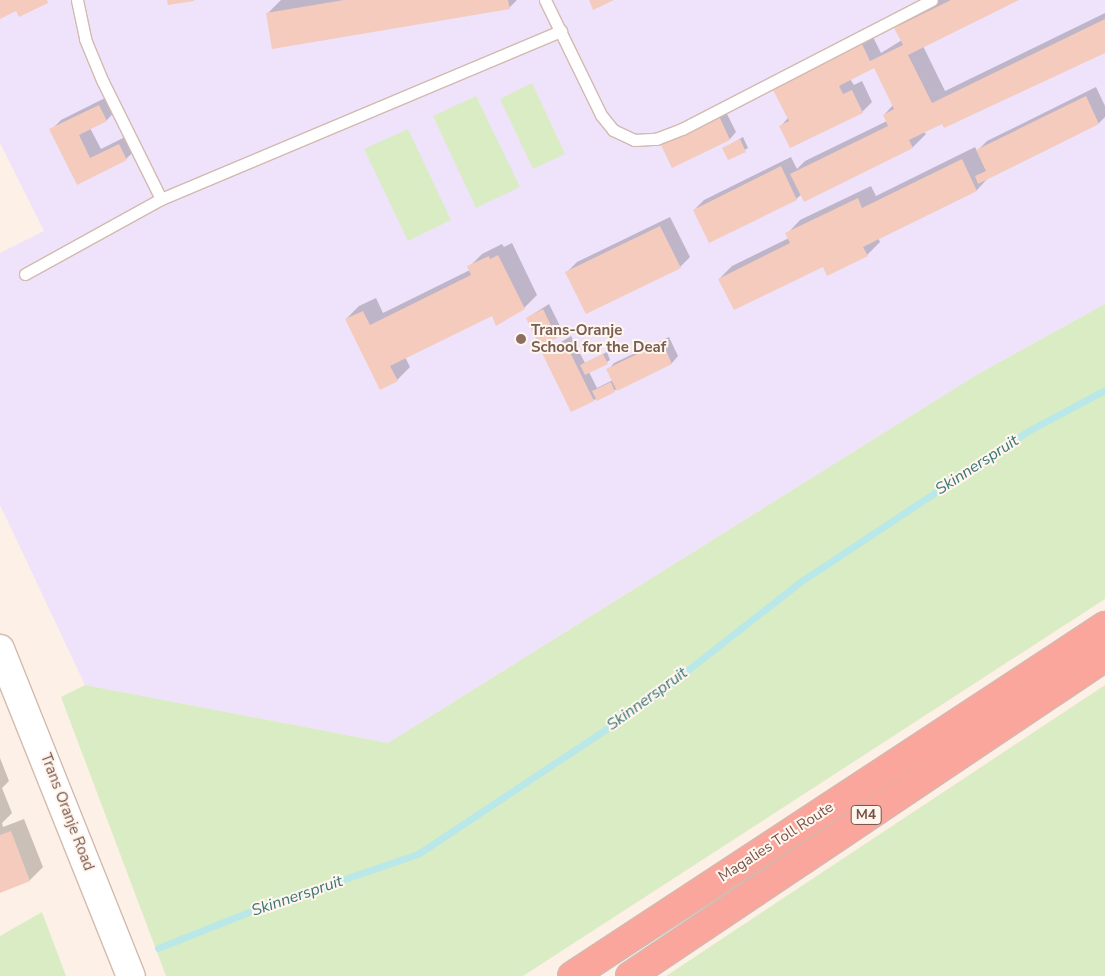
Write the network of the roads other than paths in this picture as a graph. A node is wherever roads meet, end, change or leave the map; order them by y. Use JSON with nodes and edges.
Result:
{"nodes":[{"id":1,"x":77,"y":0,"type":"edge"},
{"id":2,"x":545,"y":0,"type":"edge"},
{"id":3,"x":932,"y":0,"type":"edge"},
{"id":4,"x":561,"y":31,"type":"junction"},
{"id":5,"x":161,"y":199,"type":"junction"},
{"id":6,"x":25,"y":274,"type":"dead end"},
{"id":7,"x":1105,"y":626,"type":"edge"},
{"id":8,"x":2,"y":656,"type":"edge"},
{"id":9,"x":1105,"y":657,"type":"edge"},
{"id":10,"x":131,"y":976,"type":"edge"},
{"id":11,"x":572,"y":976,"type":"edge"},
{"id":12,"x":630,"y":976,"type":"edge"}],
"edges":[{"from":1,"to":5,"type":"lane"},
{"from":2,"to":4,"type":"lane"},
{"from":3,"to":4,"type":"lane"},
{"from":4,"to":5,"type":"lane"},
{"from":5,"to":6,"type":"lane"},
{"from":7,"to":11,"type":"highway","name":"Magalies Toll Route","number":"M4"},
{"from":8,"to":10,"type":"main road","name":"Trans Oranje Road"},
{"from":9,"to":12,"type":"highway","name":"Magalies Toll Route","number":"M4"}]}
